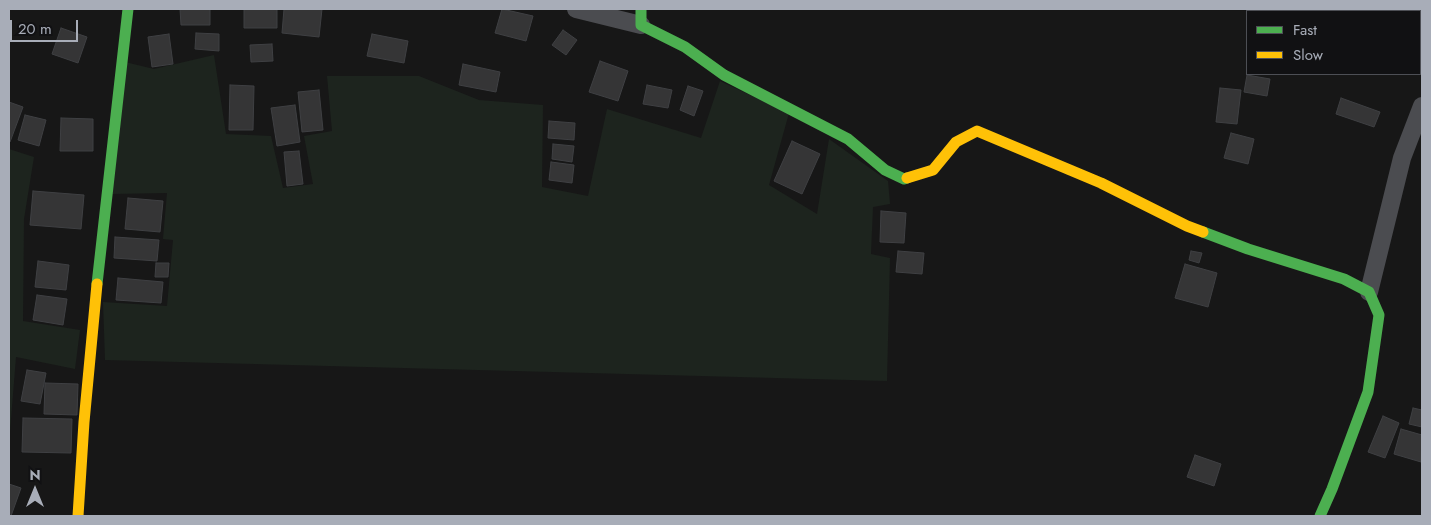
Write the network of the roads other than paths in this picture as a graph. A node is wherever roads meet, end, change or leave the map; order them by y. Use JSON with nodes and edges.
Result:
{"nodes":[{"id":1,"x":128,"y":9,"type":"edge"},
{"id":2,"x":576,"y":9,"type":"edge"},
{"id":3,"x":640,"y":17,"type":"edge"},
{"id":4,"x":1422,"y":106,"type":"edge"},
{"id":5,"x":1369,"y":292,"type":"junction"},
{"id":6,"x":78,"y":516,"type":"edge"},
{"id":7,"x":1320,"y":516,"type":"edge"}],
"edges":[{"from":1,"to":6,"type":"street"},
{"from":2,"to":3,"type":"street"},
{"from":3,"to":5,"type":"street"},
{"from":4,"to":5,"type":"street"},
{"from":5,"to":7,"type":"street"}]}
